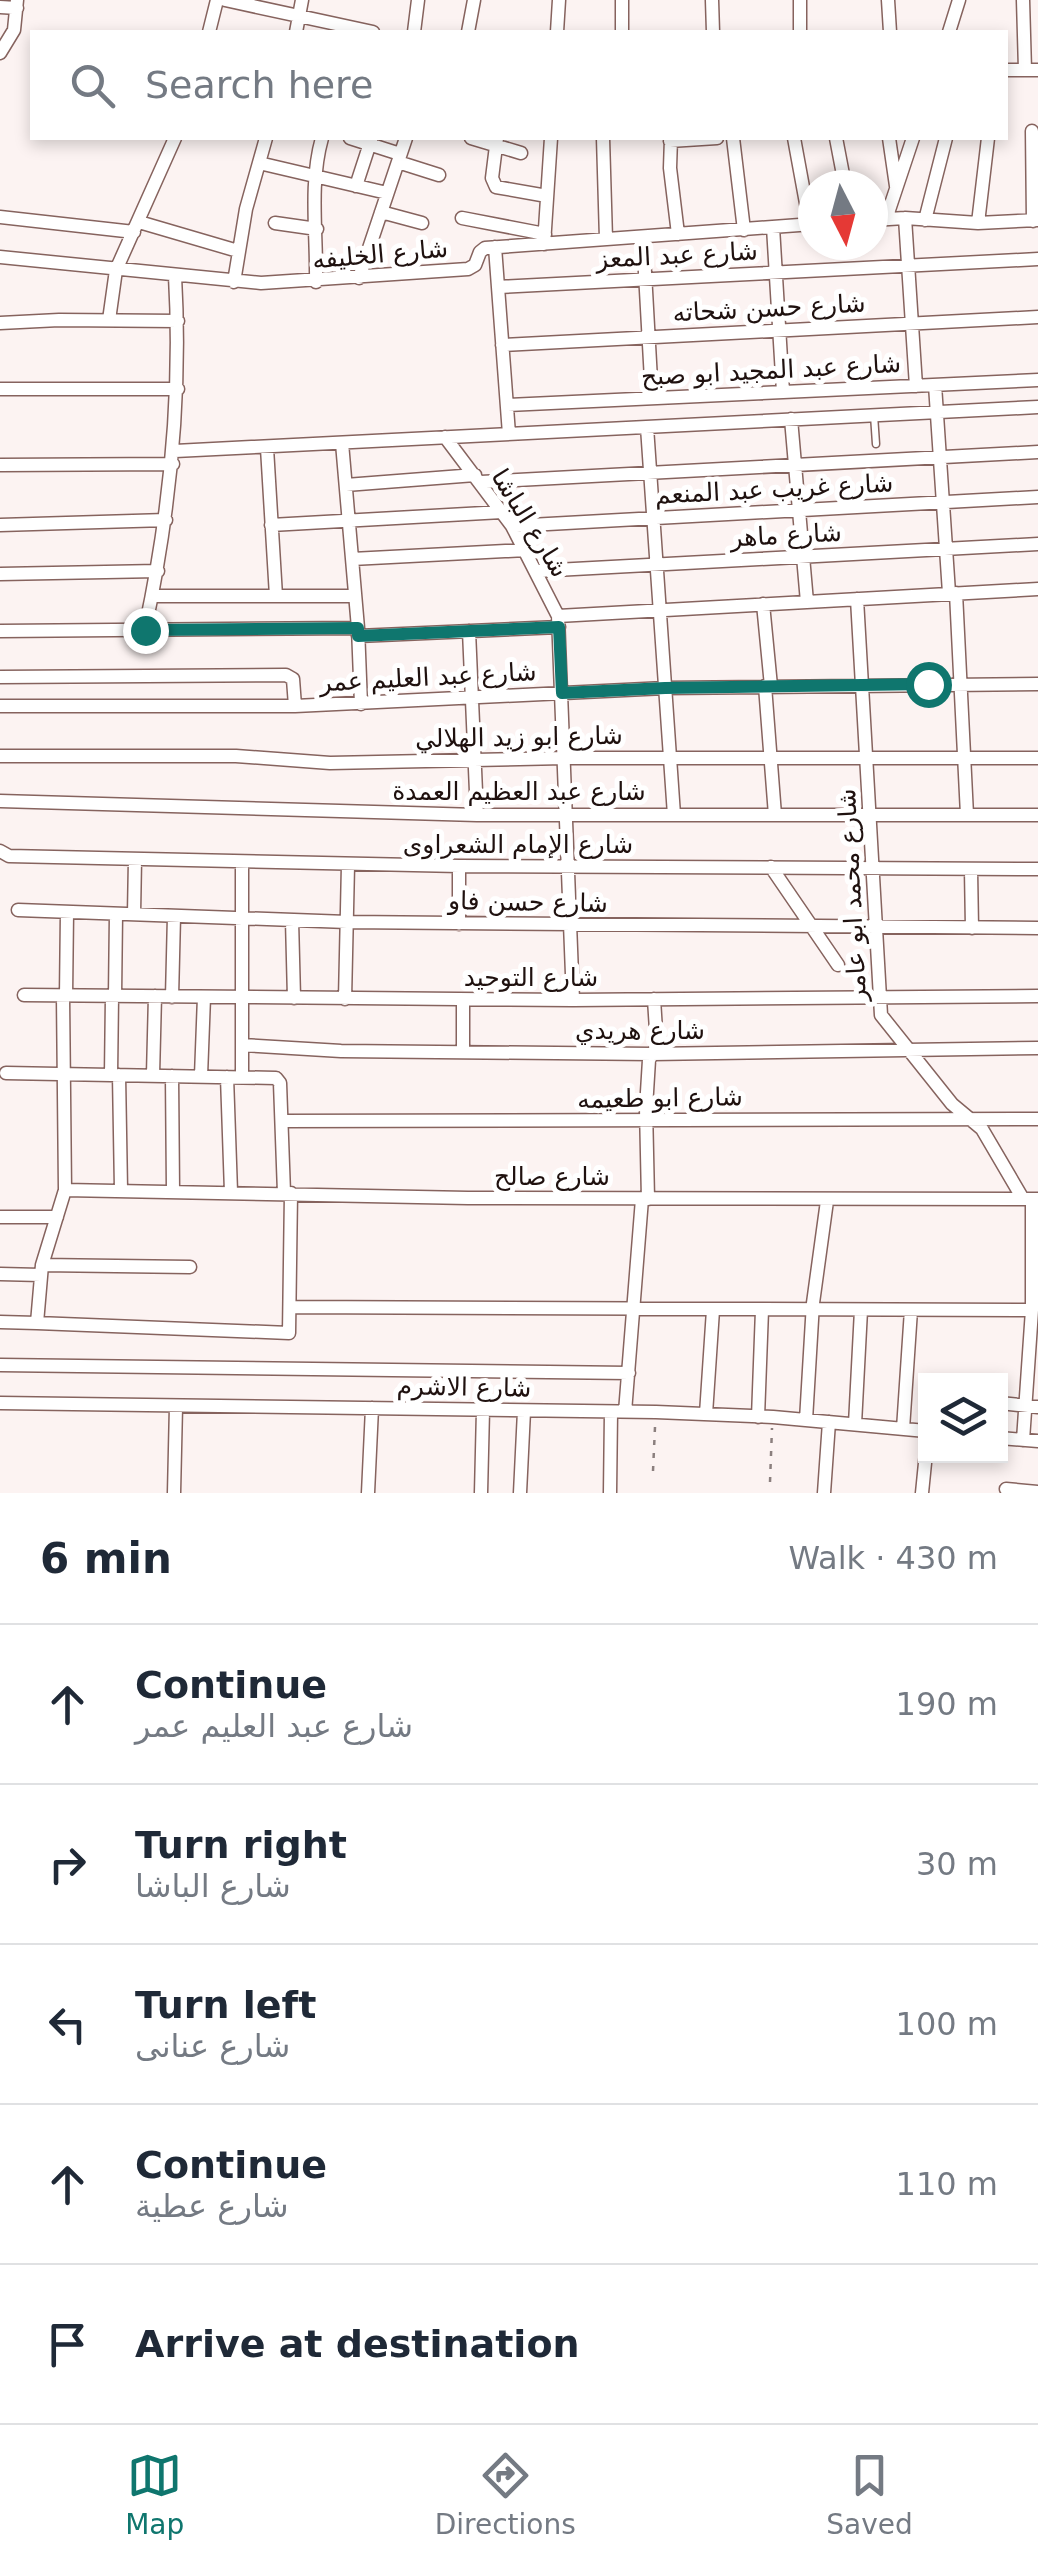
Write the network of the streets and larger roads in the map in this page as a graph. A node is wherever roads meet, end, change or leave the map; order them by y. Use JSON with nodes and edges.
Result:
{"nodes":[{"id":1,"x":217,"y":0,"type":"edge"},
{"id":2,"x":225,"y":0,"type":"edge"},
{"id":3,"x":418,"y":0,"type":"edge"},
{"id":4,"x":456,"y":0,"type":"edge"},
{"id":5,"x":559,"y":0,"type":"edge"},
{"id":6,"x":622,"y":0,"type":"edge"},
{"id":7,"x":712,"y":0,"type":"edge"},
{"id":8,"x":800,"y":0,"type":"edge"},
{"id":9,"x":888,"y":0,"type":"edge"},
{"id":10,"x":960,"y":0,"type":"edge"},
{"id":11,"x":1024,"y":0,"type":"edge"},
{"id":12,"x":473,"y":2,"type":"edge"},
{"id":13,"x":17,"y":4,"type":"edge"},
{"id":14,"x":0,"y":7,"type":"edge"},
{"id":15,"x":301,"y":7,"type":"edge"},
{"id":16,"x":210,"y":30,"type":"edge"},
{"id":17,"x":367,"y":30,"type":"edge"},
{"id":18,"x":414,"y":30,"type":"edge"},
{"id":19,"x":468,"y":30,"type":"edge"},
{"id":20,"x":558,"y":30,"type":"edge"},
{"id":21,"x":622,"y":30,"type":"edge"},
{"id":22,"x":714,"y":30,"type":"edge"},
{"id":23,"x":800,"y":30,"type":"edge"},
{"id":24,"x":890,"y":30,"type":"edge"},
{"id":25,"x":949,"y":30,"type":"edge"},
{"id":26,"x":4,"y":40,"type":"edge"},
{"id":27,"x":0,"y":52,"type":"edge"},
{"id":28,"x":1032,"y":70,"type":"edge"},
{"id":29,"x":1032,"y":131,"type":"dead end"},
{"id":30,"x":174,"y":140,"type":"edge"},
{"id":31,"x":265,"y":140,"type":"edge"},
{"id":32,"x":322,"y":140,"type":"edge"},
{"id":33,"x":405,"y":140,"type":"edge"},
{"id":34,"x":551,"y":140,"type":"edge"},
{"id":35,"x":603,"y":140,"type":"edge"},
{"id":36,"x":671,"y":140,"type":"edge"},
{"id":37,"x":734,"y":140,"type":"edge"},
{"id":38,"x":794,"y":140,"type":"edge"},
{"id":39,"x":836,"y":140,"type":"edge"},
{"id":40,"x":890,"y":140,"type":"edge"},
{"id":41,"x":913,"y":140,"type":"edge"},
{"id":42,"x":946,"y":140,"type":"edge"},
{"id":43,"x":988,"y":140,"type":"edge"},
{"id":44,"x":371,"y":141,"type":"edge"},
{"id":45,"x":496,"y":142,"type":"edge"},
{"id":46,"x":521,"y":153,"type":"dead end"},
{"id":47,"x":399,"y":158,"type":"junction"},
{"id":48,"x":259,"y":163,"type":"junction"},
{"id":49,"x":801,"y":170,"type":"edge"},
{"id":50,"x":842,"y":170,"type":"edge"},
{"id":51,"x":439,"y":175,"type":"dead end"},
{"id":52,"x":314,"y":176,"type":"junction"},
{"id":53,"x":356,"y":186,"type":"junction"},
{"id":54,"x":896,"y":189,"type":"junction"},
{"id":55,"x":388,"y":194,"type":"junction"},
{"id":56,"x":547,"y":196,"type":"junction"},
{"id":57,"x":888,"y":204,"type":"edge"},
{"id":58,"x":381,"y":212,"type":"junction"},
{"id":59,"x":0,"y":216,"type":"edge"},
{"id":60,"x":462,"y":218,"type":"dead end"},
{"id":61,"x":904,"y":218,"type":"junction"},
{"id":62,"x":888,"y":219,"type":"edge"},
{"id":63,"x":926,"y":220,"type":"junction"},
{"id":64,"x":1036,"y":220,"type":"edge"},
{"id":65,"x":276,"y":223,"type":"dead end"},
{"id":66,"x":422,"y":223,"type":"dead end"},
{"id":67,"x":978,"y":223,"type":"junction"},
{"id":68,"x":798,"y":226,"type":"edge"},
{"id":69,"x":136,"y":227,"type":"junction"},
{"id":70,"x":774,"y":228,"type":"junction"},
{"id":71,"x":317,"y":229,"type":"junction"},
{"id":72,"x":744,"y":230,"type":"junction"},
{"id":73,"x":678,"y":234,"type":"junction"},
{"id":74,"x":643,"y":237,"type":"junction"},
{"id":75,"x":544,"y":239,"type":"junction"},
{"id":76,"x":606,"y":239,"type":"junction"},
{"id":77,"x":495,"y":247,"type":"junction"},
{"id":78,"x":238,"y":250,"type":"junction"},
{"id":79,"x":0,"y":257,"type":"edge"},
{"id":80,"x":1038,"y":259,"type":"edge"},
{"id":81,"x":908,"y":266,"type":"junction"},
{"id":82,"x":116,"y":270,"type":"junction"},
{"id":83,"x":776,"y":273,"type":"junction"},
{"id":84,"x":175,"y":276,"type":"junction"},
{"id":85,"x":359,"y":278,"type":"junction"},
{"id":86,"x":645,"y":280,"type":"junction"},
{"id":87,"x":234,"y":282,"type":"junction"},
{"id":88,"x":316,"y":282,"type":"junction"},
{"id":89,"x":498,"y":287,"type":"junction"},
{"id":90,"x":1038,"y":317,"type":"edge"},
{"id":91,"x":109,"y":320,"type":"junction"},
{"id":92,"x":178,"y":321,"type":"junction"},
{"id":93,"x":0,"y":323,"type":"edge"},
{"id":94,"x":912,"y":324,"type":"junction"},
{"id":95,"x":779,"y":330,"type":"junction"},
{"id":96,"x":649,"y":337,"type":"junction"},
{"id":97,"x":502,"y":345,"type":"junction"},
{"id":98,"x":1038,"y":380,"type":"edge"},
{"id":99,"x":935,"y":385,"type":"junction"},
{"id":100,"x":916,"y":386,"type":"junction"},
{"id":101,"x":178,"y":388,"type":"junction"},
{"id":102,"x":0,"y":389,"type":"edge"},
{"id":103,"x":783,"y":392,"type":"junction"},
{"id":104,"x":652,"y":398,"type":"junction"},
{"id":105,"x":507,"y":405,"type":"junction"},
{"id":106,"x":1038,"y":406,"type":"edge"},
{"id":107,"x":937,"y":412,"type":"junction"},
{"id":108,"x":792,"y":419,"type":"junction"},
{"id":109,"x":648,"y":427,"type":"junction"},
{"id":110,"x":509,"y":434,"type":"junction"},
{"id":111,"x":445,"y":438,"type":"junction"},
{"id":112,"x":342,"y":442,"type":"junction"},
{"id":113,"x":267,"y":448,"type":"junction"},
{"id":114,"x":1038,"y":452,"type":"edge"},
{"id":115,"x":174,"y":458,"type":"junction"},
{"id":116,"x":940,"y":458,"type":"junction"},
{"id":117,"x":0,"y":465,"type":"edge"},
{"id":118,"x":796,"y":466,"type":"junction"},
{"id":119,"x":651,"y":473,"type":"junction"},
{"id":120,"x":478,"y":479,"type":"junction"},
{"id":121,"x":346,"y":485,"type":"junction"},
{"id":122,"x":1038,"y":497,"type":"edge"},
{"id":123,"x":943,"y":502,"type":"junction"},
{"id":124,"x":799,"y":510,"type":"junction"},
{"id":125,"x":502,"y":512,"type":"junction"},
{"id":126,"x":654,"y":518,"type":"junction"},
{"id":127,"x":166,"y":520,"type":"junction"},
{"id":128,"x":349,"y":520,"type":"junction"},
{"id":129,"x":0,"y":524,"type":"edge"},
{"id":130,"x":271,"y":524,"type":"junction"},
{"id":131,"x":512,"y":526,"type":"junction"},
{"id":132,"x":1038,"y":544,"type":"edge"},
{"id":133,"x":526,"y":550,"type":"junction"},
{"id":134,"x":946,"y":550,"type":"junction"},
{"id":135,"x":803,"y":557,"type":"junction"},
{"id":136,"x":352,"y":559,"type":"junction"},
{"id":137,"x":657,"y":564,"type":"junction"},
{"id":138,"x":158,"y":570,"type":"junction"},
{"id":139,"x":536,"y":571,"type":"junction"},
{"id":140,"x":0,"y":574,"type":"edge"},
{"id":141,"x":1038,"y":588,"type":"edge"},
{"id":142,"x":953,"y":593,"type":"junction"},
{"id":143,"x":152,"y":596,"type":"junction"},
{"id":144,"x":276,"y":596,"type":"junction"},
{"id":145,"x":355,"y":596,"type":"junction"},
{"id":146,"x":857,"y":599,"type":"junction"},
{"id":147,"x":807,"y":602,"type":"junction"},
{"id":148,"x":763,"y":604,"type":"junction"},
{"id":149,"x":660,"y":610,"type":"junction"},
{"id":150,"x":558,"y":622,"type":"junction"},
{"id":151,"x":145,"y":630,"type":"junction"},
{"id":152,"x":0,"y":631,"type":"edge"},
{"id":153,"x":469,"y":631,"type":"junction"},
{"id":154,"x":358,"y":632,"type":"junction"},
{"id":155,"x":0,"y":676,"type":"edge"},
{"id":156,"x":864,"y":684,"type":"junction"},
{"id":157,"x":1038,"y":684,"type":"edge"},
{"id":158,"x":961,"y":685,"type":"junction"},
{"id":159,"x":768,"y":686,"type":"junction"},
{"id":160,"x":665,"y":688,"type":"junction"},
{"id":161,"x":562,"y":693,"type":"junction"},
{"id":162,"x":472,"y":698,"type":"junction"},
{"id":163,"x":360,"y":704,"type":"junction"},
{"id":164,"x":0,"y":706,"type":"edge"},
{"id":165,"x":295,"y":706,"type":"junction"},
{"id":166,"x":0,"y":756,"type":"edge"},
{"id":167,"x":564,"y":758,"type":"junction"},
{"id":168,"x":670,"y":758,"type":"junction"},
{"id":169,"x":1038,"y":758,"type":"edge"},
{"id":170,"x":474,"y":759,"type":"junction"},
{"id":171,"x":770,"y":759,"type":"junction"},
{"id":172,"x":868,"y":759,"type":"junction"},
{"id":173,"x":964,"y":759,"type":"junction"},
{"id":174,"x":0,"y":801,"type":"edge"},
{"id":175,"x":477,"y":815,"type":"junction"},
{"id":176,"x":566,"y":815,"type":"junction"},
{"id":177,"x":674,"y":815,"type":"junction"},
{"id":178,"x":774,"y":815,"type":"junction"},
{"id":179,"x":871,"y":815,"type":"junction"},
{"id":180,"x":966,"y":815,"type":"junction"},
{"id":181,"x":1038,"y":815,"type":"edge"},
{"id":182,"x":0,"y":851,"type":"edge"},
{"id":183,"x":135,"y":859,"type":"junction"},
{"id":184,"x":242,"y":862,"type":"junction"},
{"id":185,"x":348,"y":865,"type":"junction"},
{"id":186,"x":459,"y":866,"type":"junction"},
{"id":187,"x":771,"y":867,"type":"junction"},
{"id":188,"x":568,"y":868,"type":"junction"},
{"id":189,"x":873,"y":868,"type":"junction"},
{"id":190,"x":1038,"y":869,"type":"edge"},
{"id":191,"x":971,"y":870,"type":"junction"},
{"id":192,"x":18,"y":910,"type":"dead end"},
{"id":193,"x":67,"y":912,"type":"junction"},
{"id":194,"x":116,"y":914,"type":"junction"},
{"id":195,"x":134,"y":914,"type":"junction"},
{"id":196,"x":174,"y":916,"type":"junction"},
{"id":197,"x":242,"y":918,"type":"junction"},
{"id":198,"x":292,"y":920,"type":"junction"},
{"id":199,"x":347,"y":922,"type":"junction"},
{"id":200,"x":459,"y":924,"type":"junction"},
{"id":201,"x":570,"y":926,"type":"junction"},
{"id":202,"x":815,"y":928,"type":"junction"},
{"id":203,"x":875,"y":928,"type":"junction"},
{"id":204,"x":972,"y":928,"type":"junction"},
{"id":205,"x":1038,"y":928,"type":"edge"},
{"id":206,"x":838,"y":965,"type":"dead end"},
{"id":207,"x":24,"y":996,"type":"dead end"},
{"id":208,"x":65,"y":996,"type":"junction"},
{"id":209,"x":114,"y":996,"type":"junction"},
{"id":210,"x":155,"y":996,"type":"junction"},
{"id":211,"x":172,"y":996,"type":"junction"},
{"id":212,"x":1038,"y":996,"type":"edge"},
{"id":213,"x":204,"y":997,"type":"junction"},
{"id":214,"x":242,"y":997,"type":"junction"},
{"id":215,"x":294,"y":998,"type":"junction"},
{"id":216,"x":878,"y":998,"type":"junction"},
{"id":217,"x":345,"y":999,"type":"junction"},
{"id":218,"x":654,"y":999,"type":"junction"},
{"id":219,"x":463,"y":1000,"type":"junction"},
{"id":220,"x":573,"y":1000,"type":"junction"},
{"id":221,"x":242,"y":1045,"type":"junction"},
{"id":222,"x":1038,"y":1048,"type":"edge"},
{"id":223,"x":908,"y":1050,"type":"junction"},
{"id":224,"x":463,"y":1052,"type":"junction"},
{"id":225,"x":652,"y":1054,"type":"junction"},
{"id":226,"x":6,"y":1073,"type":"dead end"},
{"id":227,"x":64,"y":1074,"type":"junction"},
{"id":228,"x":115,"y":1074,"type":"junction"},
{"id":229,"x":154,"y":1075,"type":"junction"},
{"id":230,"x":172,"y":1076,"type":"junction"},
{"id":231,"x":201,"y":1076,"type":"junction"},
{"id":232,"x":227,"y":1076,"type":"junction"},
{"id":233,"x":242,"y":1077,"type":"junction"},
{"id":234,"x":969,"y":1118,"type":"junction"},
{"id":235,"x":1038,"y":1119,"type":"edge"},
{"id":236,"x":282,"y":1120,"type":"junction"},
{"id":237,"x":646,"y":1120,"type":"junction"},
{"id":238,"x":65,"y":1190,"type":"junction"},
{"id":239,"x":121,"y":1190,"type":"junction"},
{"id":240,"x":173,"y":1191,"type":"junction"},
{"id":241,"x":231,"y":1192,"type":"junction"},
{"id":242,"x":288,"y":1193,"type":"junction"},
{"id":243,"x":645,"y":1199,"type":"junction"},
{"id":244,"x":1031,"y":1199,"type":"edge"},
{"id":245,"x":827,"y":1200,"type":"junction"},
{"id":246,"x":0,"y":1217,"type":"edge"},
{"id":247,"x":57,"y":1217,"type":"junction"},
{"id":248,"x":190,"y":1267,"type":"dead end"},
{"id":249,"x":41,"y":1270,"type":"junction"},
{"id":250,"x":0,"y":1274,"type":"edge"},
{"id":251,"x":291,"y":1308,"type":"junction"},
{"id":252,"x":634,"y":1310,"type":"junction"},
{"id":253,"x":713,"y":1310,"type":"junction"},
{"id":254,"x":762,"y":1310,"type":"junction"},
{"id":255,"x":813,"y":1310,"type":"junction"},
{"id":256,"x":861,"y":1310,"type":"junction"},
{"id":257,"x":911,"y":1310,"type":"junction"},
{"id":258,"x":1032,"y":1310,"type":"junction"},
{"id":259,"x":0,"y":1322,"type":"edge"},
{"id":260,"x":37,"y":1323,"type":"junction"},
{"id":261,"x":0,"y":1365,"type":"edge"},
{"id":262,"x":1032,"y":1369,"type":"edge"},
{"id":263,"x":629,"y":1373,"type":"junction"},
{"id":264,"x":0,"y":1403,"type":"edge"},
{"id":265,"x":176,"y":1406,"type":"junction"},
{"id":266,"x":1031,"y":1406,"type":"edge"},
{"id":267,"x":372,"y":1408,"type":"junction"},
{"id":268,"x":483,"y":1410,"type":"junction"},
{"id":269,"x":524,"y":1411,"type":"junction"},
{"id":270,"x":618,"y":1412,"type":"junction"},
{"id":271,"x":706,"y":1414,"type":"junction"},
{"id":272,"x":758,"y":1417,"type":"junction"},
{"id":273,"x":806,"y":1420,"type":"junction"},
{"id":274,"x":829,"y":1422,"type":"junction"},
{"id":275,"x":855,"y":1424,"type":"junction"},
{"id":276,"x":903,"y":1429,"type":"junction"},
{"id":277,"x":918,"y":1430,"type":"edge"},
{"id":278,"x":1008,"y":1439,"type":"edge"},
{"id":279,"x":1022,"y":1440,"type":"junction"},
{"id":280,"x":1038,"y":1441,"type":"edge"},
{"id":281,"x":925,"y":1463,"type":"edge"},
{"id":282,"x":1006,"y":1488,"type":"dead end"},
{"id":283,"x":1038,"y":1492,"type":"edge"},
{"id":284,"x":174,"y":1493,"type":"edge"},
{"id":285,"x":368,"y":1493,"type":"edge"},
{"id":286,"x":481,"y":1493,"type":"edge"},
{"id":287,"x":520,"y":1493,"type":"edge"},
{"id":288,"x":610,"y":1493,"type":"edge"},
{"id":289,"x":824,"y":1493,"type":"edge"},
{"id":290,"x":922,"y":1493,"type":"edge"}],
"edges":[{"from":1,"to":16,"type":"street"},
{"from":2,"to":15,"type":"street"},
{"from":3,"to":18,"type":"street"},
{"from":4,"to":12,"type":"street"},
{"from":5,"to":20,"type":"street"},
{"from":6,"to":21,"type":"street"},
{"from":7,"to":22,"type":"street"},
{"from":8,"to":23,"type":"street"},
{"from":9,"to":24,"type":"street"},
{"from":10,"to":25,"type":"street"},
{"from":11,"to":28,"type":"street"},
{"from":12,"to":19,"type":"street"},
{"from":13,"to":14,"type":"street"},
{"from":13,"to":26,"type":"street"},
{"from":15,"to":17,"type":"street"},
{"from":26,"to":27,"type":"street"},
{"from":29,"to":64,"type":"street"},
{"from":30,"to":69,"type":"street"},
{"from":31,"to":48,"type":"street"},
{"from":32,"to":52,"type":"street"},
{"from":33,"to":47,"type":"street"},
{"from":34,"to":56,"type":"street"},
{"from":35,"to":76,"type":"street"},
{"from":36,"to":73,"type":"street"},
{"from":37,"to":72,"type":"street"},
{"from":38,"to":49,"type":"street"},
{"from":39,"to":50,"type":"street"},
{"from":40,"to":54,"type":"street"},
{"from":41,"to":54,"type":"street"},
{"from":42,"to":63,"type":"street"},
{"from":43,"to":67,"type":"street"},
{"from":44,"to":47,"type":"street"},
{"from":44,"to":53,"type":"street"},
{"from":45,"to":46,"type":"street"},
{"from":45,"to":56,"type":"street"},
{"from":47,"to":51,"type":"street"},
{"from":47,"to":55,"type":"street"},
{"from":48,"to":52,"type":"street"},
{"from":48,"to":78,"type":"street"},
{"from":52,"to":53,"type":"street"},
{"from":52,"to":71,"type":"street"},
{"from":53,"to":55,"type":"street"},
{"from":54,"to":57,"type":"street"},
{"from":55,"to":58,"type":"street"},
{"from":56,"to":75,"type":"street"},
{"from":58,"to":66,"type":"street"},
{"from":58,"to":85,"type":"street"},
{"from":59,"to":69,"type":"street"},
{"from":60,"to":75,"type":"street"},
{"from":61,"to":62,"type":"street"},
{"from":61,"to":63,"type":"street"},
{"from":61,"to":81,"type":"street"},
{"from":63,"to":67,"type":"street"},
{"from":64,"to":67,"type":"street"},
{"from":65,"to":71,"type":"street"},
{"from":68,"to":70,"type":"street","name":"شارع الخليفه"},
{"from":69,"to":78,"type":"street"},
{"from":69,"to":82,"type":"street"},
{"from":70,"to":72,"type":"street","name":"شارع الخليفه"},
{"from":70,"to":83,"type":"street"},
{"from":71,"to":88,"type":"street"},
{"from":72,"to":73,"type":"street","name":"شارع الخليفه"},
{"from":73,"to":74,"type":"street","name":"شارع الخليفه"},
{"from":74,"to":76,"type":"street","name":"شارع الخليفه"},
{"from":74,"to":86,"type":"street"},
{"from":75,"to":76,"type":"street","name":"شارع الخليفه"},
{"from":75,"to":77,"type":"street","name":"شارع الخليفه"},
{"from":77,"to":85,"type":"street","name":"شارع الخليفه"},
{"from":77,"to":89,"type":"street"},
{"from":78,"to":87,"type":"street"},
{"from":79,"to":82,"type":"street","name":"شارع الخليفه"},
{"from":80,"to":81,"type":"street","name":"شارع عبد المعز"},
{"from":81,"to":83,"type":"street","name":"شارع عبد المعز"},
{"from":81,"to":94,"type":"street"},
{"from":82,"to":84,"type":"street","name":"شارع الخليفه"},
{"from":82,"to":91,"type":"street"},
{"from":83,"to":86,"type":"street","name":"شارع عبد المعز"},
{"from":83,"to":95,"type":"street"},
{"from":84,"to":87,"type":"street","name":"شارع الخليفه"},
{"from":84,"to":92,"type":"street"},
{"from":85,"to":88,"type":"street","name":"شارع الخليفه"},
{"from":86,"to":89,"type":"street","name":"شارع عبد المعز"},
{"from":86,"to":96,"type":"street"},
{"from":87,"to":88,"type":"street","name":"شارع الخليفه"},
{"from":89,"to":97,"type":"street"},
{"from":90,"to":94,"type":"street","name":"شارع حسن شحاته"},
{"from":91,"to":92,"type":"street"},
{"from":91,"to":93,"type":"street"},
{"from":92,"to":101,"type":"street"},
{"from":94,"to":95,"type":"street","name":"شارع حسن شحاته"},
{"from":94,"to":100,"type":"street"},
{"from":95,"to":96,"type":"street","name":"شارع حسن شحاته"},
{"from":95,"to":103,"type":"street"},
{"from":96,"to":97,"type":"street","name":"شارع حسن شحاته"},
{"from":96,"to":104,"type":"street"},
{"from":97,"to":105,"type":"street"},
{"from":98,"to":99,"type":"street","name":"شارع عبد المجيد ابو صبح"},
{"from":99,"to":100,"type":"street","name":"شارع عبد المجيد ابو صبح"},
{"from":99,"to":107,"type":"street"},
{"from":100,"to":103,"type":"street","name":"شارع عبد المجيد ابو صبح"},
{"from":101,"to":102,"type":"street"},
{"from":101,"to":115,"type":"street"},
{"from":103,"to":104,"type":"street","name":"شارع عبد المجيد ابو صبح"},
{"from":104,"to":105,"type":"street","name":"شارع عبد المجيد ابو صبح"},
{"from":105,"to":110,"type":"street"},
{"from":106,"to":107,"type":"street","name":"شارع عبد المجيد ابو صبح"},
{"from":107,"to":108,"type":"street","name":"شارع عبد المجيد ابو صبح"},
{"from":107,"to":116,"type":"street"},
{"from":108,"to":109,"type":"street","name":"شارع عبد المجيد ابو صبح"},
{"from":108,"to":118,"type":"street"},
{"from":109,"to":110,"type":"street","name":"شارع عبد المجيد ابو صبح"},
{"from":109,"to":119,"type":"street"},
{"from":110,"to":111,"type":"street","name":"شارع عبد المجيد ابو صبح"},
{"from":111,"to":112,"type":"street","name":"شارع عبد المجيد ابو صبح"},
{"from":111,"to":120,"type":"street","name":"شارع الباشا"},
{"from":112,"to":113,"type":"street","name":"شارع عبد المجيد ابو صبح"},
{"from":112,"to":121,"type":"street"},
{"from":113,"to":115,"type":"street","name":"شارع عبد المجيد ابو صبح"},
{"from":113,"to":130,"type":"street"},
{"from":114,"to":116,"type":"street"},
{"from":115,"to":117,"type":"street","name":"شارع عبد المجيد ابو صبح"},
{"from":115,"to":127,"type":"street"},
{"from":116,"to":118,"type":"street"},
{"from":116,"to":123,"type":"street"},
{"from":118,"to":119,"type":"street"},
{"from":118,"to":124,"type":"street"},
{"from":119,"to":120,"type":"street"},
{"from":119,"to":126,"type":"street"},
{"from":120,"to":121,"type":"street"},
{"from":120,"to":125,"type":"street","name":"شارع الباشا"},
{"from":121,"to":128,"type":"street"},
{"from":122,"to":123,"type":"street","name":"شارع غريب عبد المنعم"},
{"from":123,"to":124,"type":"street","name":"شارع غريب عبد المنعم"},
{"from":123,"to":134,"type":"street"},
{"from":124,"to":126,"type":"street","name":"شارع غريب عبد المنعم"},
{"from":124,"to":135,"type":"street"},
{"from":125,"to":128,"type":"street"},
{"from":125,"to":131,"type":"street","name":"شارع الباشا"},
{"from":126,"to":131,"type":"street","name":"شارع غريب عبد المنعم"},
{"from":126,"to":137,"type":"street"},
{"from":127,"to":129,"type":"street"},
{"from":127,"to":138,"type":"street"},
{"from":128,"to":130,"type":"street"},
{"from":128,"to":136,"type":"street"},
{"from":130,"to":144,"type":"street"},
{"from":131,"to":133,"type":"street","name":"شارع الباشا"},
{"from":132,"to":134,"type":"street","name":"شارع ماهر"},
{"from":133,"to":136,"type":"street"},
{"from":133,"to":139,"type":"street","name":"شارع الباشا"},
{"from":134,"to":135,"type":"street","name":"شارع ماهر"},
{"from":134,"to":142,"type":"street"},
{"from":135,"to":137,"type":"street","name":"شارع ماهر"},
{"from":135,"to":147,"type":"street"},
{"from":136,"to":145,"type":"street"},
{"from":137,"to":139,"type":"street","name":"شارع ماهر"},
{"from":137,"to":149,"type":"street"},
{"from":138,"to":140,"type":"street"},
{"from":138,"to":143,"type":"street"},
{"from":139,"to":150,"type":"street","name":"شارع الباشا"},
{"from":141,"to":142,"type":"street"},
{"from":142,"to":146,"type":"street"},
{"from":142,"to":158,"type":"street"},
{"from":143,"to":144,"type":"street"},
{"from":143,"to":151,"type":"street"},
{"from":144,"to":145,"type":"street"},
{"from":145,"to":154,"type":"street"},
{"from":146,"to":147,"type":"street"},
{"from":146,"to":156,"type":"street","name":"شارع محمد ابو عامر"},
{"from":147,"to":148,"type":"street"},
{"from":148,"to":149,"type":"street"},
{"from":148,"to":159,"type":"street"},
{"from":149,"to":150,"type":"street"},
{"from":149,"to":160,"type":"street"},
{"from":150,"to":153,"type":"street"},
{"from":150,"to":161,"type":"street","name":"شارع الباشا"},
{"from":151,"to":152,"type":"street"},
{"from":151,"to":154,"type":"street"},
{"from":153,"to":154,"type":"street"},
{"from":153,"to":162,"type":"street"},
{"from":154,"to":163,"type":"street"},
{"from":155,"to":165,"type":"street"},
{"from":156,"to":158,"type":"street","name":"شارع عبد العليم عمر"},
{"from":156,"to":159,"type":"street","name":"شارع عبد العليم عمر"},
{"from":156,"to":172,"type":"street","name":"شارع محمد ابو عامر"},
{"from":157,"to":158,"type":"street","name":"شارع عبد العليم عمر"},
{"from":158,"to":173,"type":"street"},
{"from":159,"to":160,"type":"street","name":"شارع عبد العليم عمر"},
{"from":159,"to":171,"type":"street"},
{"from":160,"to":161,"type":"street","name":"شارع عبد العليم عمر"},
{"from":160,"to":168,"type":"street"},
{"from":161,"to":162,"type":"street","name":"شارع عبد العليم عمر"},
{"from":161,"to":167,"type":"street","name":"شارع الباشا"},
{"from":162,"to":163,"type":"street","name":"شارع عبد العليم عمر"},
{"from":162,"to":170,"type":"street"},
{"from":163,"to":165,"type":"street","name":"شارع عبد العليم عمر"},
{"from":164,"to":165,"type":"street","name":"شارع عبد العليم عمر"},
{"from":166,"to":170,"type":"street","name":"شارع ابو زيد الهلالي"},
{"from":167,"to":168,"type":"street","name":"شارع ابو زيد الهلالي"},
{"from":167,"to":170,"type":"street","name":"شارع ابو زيد الهلالي"},
{"from":167,"to":176,"type":"street","name":"شارع الباشا"},
{"from":168,"to":171,"type":"street","name":"شارع ابو زيد الهلالي"},
{"from":168,"to":177,"type":"street"},
{"from":169,"to":173,"type":"street","name":"شارع ابو زيد الهلالي"},
{"from":170,"to":175,"type":"street"},
{"from":171,"to":172,"type":"street","name":"شارع ابو زيد الهلالي"},
{"from":171,"to":178,"type":"street"},
{"from":172,"to":173,"type":"street","name":"شارع ابو زيد الهلالي"},
{"from":172,"to":179,"type":"street","name":"شارع محمد ابو عامر"},
{"from":173,"to":180,"type":"street"},
{"from":174,"to":175,"type":"street","name":"شارع عبد العظيم العمدة"},
{"from":175,"to":176,"type":"street","name":"شارع عبد العظيم العمدة"},
{"from":176,"to":177,"type":"street","name":"شارع عبد العظيم العمدة"},
{"from":176,"to":188,"type":"street","name":"شارع الباشا"},
{"from":177,"to":178,"type":"street","name":"شارع عبد العظيم العمدة"},
{"from":178,"to":179,"type":"street","name":"شارع عبد العظيم العمدة"},
{"from":179,"to":180,"type":"street","name":"شارع عبد العظيم العمدة"},
{"from":179,"to":189,"type":"street","name":"شارع محمد ابو عامر"},
{"from":180,"to":181,"type":"street","name":"شارع عبد العظيم العمدة"},
{"from":182,"to":183,"type":"street","name":"شارع الإمام الشعراوى"},
{"from":183,"to":184,"type":"street","name":"شارع الإمام الشعراوى"},
{"from":183,"to":195,"type":"street"},
{"from":184,"to":185,"type":"street","name":"شارع الإمام الشعراوى"},
{"from":184,"to":197,"type":"street"},
{"from":185,"to":186,"type":"street","name":"شارع الإمام الشعراوى"},
{"from":185,"to":199,"type":"street"},
{"from":186,"to":188,"type":"street","name":"شارع الإمام الشعراوى"},
{"from":186,"to":200,"type":"street"},
{"from":187,"to":188,"type":"street","name":"شارع الإمام الشعراوى"},
{"from":187,"to":189,"type":"street","name":"شارع الإمام الشعراوى"},
{"from":187,"to":202,"type":"street"},
{"from":188,"to":201,"type":"street","name":"شارع الباشا"},
{"from":189,"to":191,"type":"street","name":"شارع الإمام الشعراوى"},
{"from":189,"to":203,"type":"street","name":"شارع محمد ابو عامر"},
{"from":190,"to":191,"type":"street","name":"شارع الإمام الشعراوى"},
{"from":191,"to":204,"type":"street"},
{"from":192,"to":193,"type":"street","name":"شارع حسن فاو"},
{"from":193,"to":194,"type":"street","name":"شارع حسن فاو"},
{"from":193,"to":208,"type":"street"},
{"from":194,"to":195,"type":"street","name":"شارع حسن فاو"},
{"from":194,"to":209,"type":"street"},
{"from":195,"to":196,"type":"street","name":"شارع حسن فاو"},
{"from":196,"to":197,"type":"street","name":"شارع حسن فاو"},
{"from":196,"to":211,"type":"street"},
{"from":197,"to":198,"type":"street","name":"شارع حسن فاو"},
{"from":197,"to":214,"type":"street"},
{"from":198,"to":199,"type":"street","name":"شارع حسن فاو"},
{"from":198,"to":215,"type":"street"},
{"from":199,"to":200,"type":"street","name":"شارع حسن فاو"},
{"from":199,"to":217,"type":"street"},
{"from":200,"to":201,"type":"street","name":"شارع حسن فاو"},
{"from":201,"to":202,"type":"street","name":"شارع حسن فاو"},
{"from":201,"to":220,"type":"street","name":"شارع الباشا"},
{"from":202,"to":203,"type":"street","name":"شارع حسن فاو"},
{"from":202,"to":206,"type":"street"},
{"from":203,"to":204,"type":"street","name":"شارع حسن فاو"},
{"from":203,"to":216,"type":"street","name":"شارع محمد ابو عامر"},
{"from":204,"to":205,"type":"street","name":"شارع حسن فاو"},
{"from":207,"to":208,"type":"street","name":"شارع التوحيد"},
{"from":208,"to":209,"type":"street","name":"شارع التوحيد"},
{"from":208,"to":227,"type":"street"},
{"from":209,"to":210,"type":"street","name":"شارع التوحيد"},
{"from":209,"to":228,"type":"street"},
{"from":210,"to":211,"type":"street","name":"شارع التوحيد"},
{"from":210,"to":229,"type":"street"},
{"from":211,"to":213,"type":"street","name":"شارع التوحيد"},
{"from":212,"to":216,"type":"street","name":"شارع التوحيد"},
{"from":213,"to":214,"type":"street","name":"شارع التوحيد"},
{"from":213,"to":231,"type":"street"},
{"from":214,"to":215,"type":"street","name":"شارع التوحيد"},
{"from":214,"to":221,"type":"street"},
{"from":215,"to":217,"type":"street","name":"شارع التوحيد"},
{"from":216,"to":218,"type":"street","name":"شارع التوحيد"},
{"from":216,"to":223,"type":"street","name":"شارع محمد ابو عامر"},
{"from":217,"to":219,"type":"street","name":"شارع التوحيد"},
{"from":218,"to":220,"type":"street","name":"شارع التوحيد"},
{"from":218,"to":225,"type":"street"},
{"from":219,"to":220,"type":"street","name":"شارع التوحيد"},
{"from":219,"to":224,"type":"street"},
{"from":221,"to":224,"type":"street","name":"شارع هريدي"},
{"from":221,"to":233,"type":"street"},
{"from":222,"to":223,"type":"street","name":"شارع هريدي"},
{"from":223,"to":225,"type":"street","name":"شارع هريدي"},
{"from":223,"to":234,"type":"street","name":"شارع محمد ابو عامر"},
{"from":224,"to":225,"type":"street","name":"شارع هريدي"},
{"from":225,"to":237,"type":"street"},
{"from":226,"to":227,"type":"street"},
{"from":227,"to":228,"type":"street"},
{"from":227,"to":238,"type":"street"},
{"from":228,"to":229,"type":"street"},
{"from":228,"to":239,"type":"street"},
{"from":229,"to":230,"type":"street"},
{"from":230,"to":231,"type":"street"},
{"from":230,"to":240,"type":"street"},
{"from":231,"to":232,"type":"street"},
{"from":232,"to":233,"type":"street"},
{"from":232,"to":241,"type":"street"},
{"from":233,"to":236,"type":"street"},
{"from":234,"to":235,"type":"street","name":"شارع ابو طعيمه"},
{"from":234,"to":237,"type":"street","name":"شارع ابو طعيمه"},
{"from":234,"to":244,"type":"street","name":"شارع محمد ابو عامر"},
{"from":236,"to":237,"type":"street","name":"شارع ابو طعيمه"},
{"from":236,"to":242,"type":"street"},
{"from":237,"to":243,"type":"street"},
{"from":238,"to":239,"type":"street","name":"شارع صالح"},
{"from":238,"to":247,"type":"street"},
{"from":239,"to":240,"type":"street","name":"شارع صالح"},
{"from":240,"to":241,"type":"street","name":"شارع صالح"},
{"from":241,"to":242,"type":"street","name":"شارع صالح"},
{"from":242,"to":243,"type":"street","name":"شارع صالح"},
{"from":242,"to":251,"type":"street"},
{"from":243,"to":245,"type":"street","name":"شارع صالح"},
{"from":243,"to":252,"type":"street"},
{"from":244,"to":245,"type":"street","name":"شارع صالح"},
{"from":244,"to":258,"type":"street"},
{"from":245,"to":255,"type":"street"},
{"from":246,"to":247,"type":"street"},
{"from":247,"to":249,"type":"street"},
{"from":248,"to":249,"type":"street"},
{"from":249,"to":250,"type":"street"},
{"from":249,"to":260,"type":"street"},
{"from":251,"to":252,"type":"street"},
{"from":251,"to":260,"type":"street"},
{"from":252,"to":253,"type":"street"},
{"from":252,"to":263,"type":"street"},
{"from":253,"to":254,"type":"street"},
{"from":253,"to":271,"type":"street"},
{"from":254,"to":255,"type":"street"},
{"from":254,"to":272,"type":"street"},
{"from":255,"to":256,"type":"street"},
{"from":255,"to":273,"type":"street"},
{"from":256,"to":257,"type":"street"},
{"from":256,"to":275,"type":"street"},
{"from":257,"to":258,"type":"street"},
{"from":257,"to":276,"type":"street"},
{"from":258,"to":262,"type":"street"},
{"from":259,"to":260,"type":"street"},
{"from":261,"to":263,"type":"street"},
{"from":262,"to":266,"type":"street"},
{"from":263,"to":270,"type":"street"},
{"from":264,"to":265,"type":"street","name":"شارع الاشرم"},
{"from":265,"to":267,"type":"street","name":"شارع الاشرم"},
{"from":265,"to":284,"type":"street"},
{"from":266,"to":279,"type":"street"},
{"from":267,"to":268,"type":"street","name":"شارع الاشرم"},
{"from":267,"to":285,"type":"street"},
{"from":268,"to":269,"type":"street","name":"شارع الاشرم"},
{"from":268,"to":286,"type":"street"},
{"from":269,"to":270,"type":"street","name":"شارع الاشرم"},
{"from":269,"to":287,"type":"street"},
{"from":270,"to":271,"type":"street","name":"شارع الاشرم"},
{"from":270,"to":288,"type":"street"},
{"from":271,"to":272,"type":"street","name":"شارع الاشرم"},
{"from":272,"to":273,"type":"street","name":"شارع الاشرم"},
{"from":273,"to":274,"type":"street","name":"شارع الاشرم"},
{"from":274,"to":275,"type":"street","name":"شارع الاشرم"},
{"from":274,"to":289,"type":"street"},
{"from":275,"to":276,"type":"street","name":"شارع الاشرم"},
{"from":276,"to":277,"type":"street","name":"شارع الاشرم"},
{"from":278,"to":279,"type":"street"},
{"from":279,"to":280,"type":"street"},
{"from":281,"to":290,"type":"street"},
{"from":282,"to":283,"type":"street"}]}
